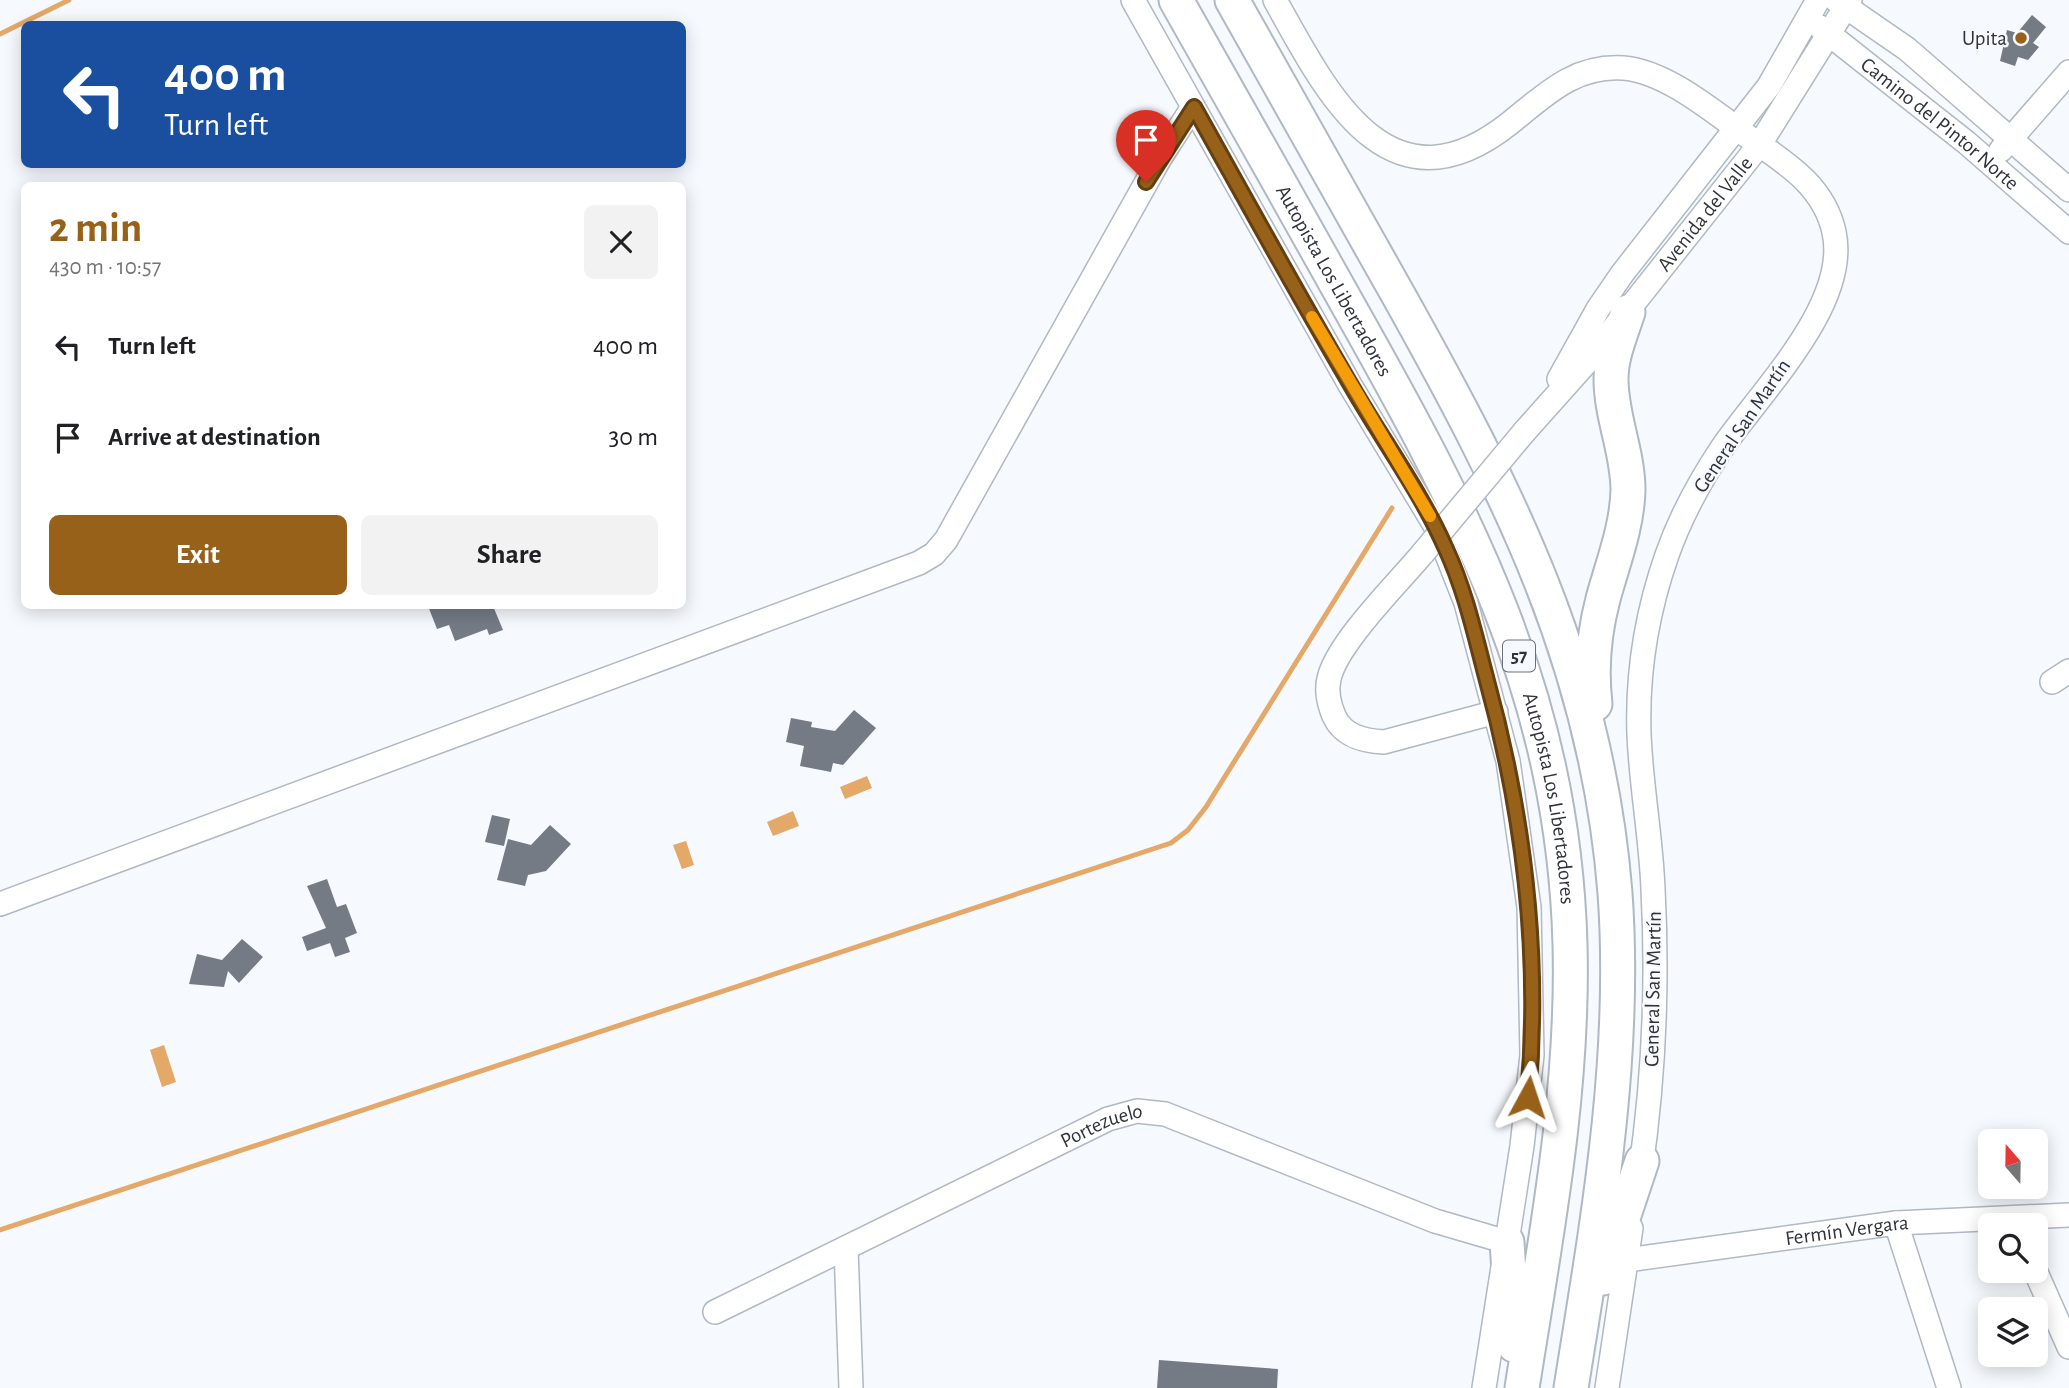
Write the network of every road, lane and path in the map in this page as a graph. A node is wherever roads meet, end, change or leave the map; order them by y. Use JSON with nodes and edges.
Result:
{"nodes":[{"id":1,"x":1133,"y":0,"type":"edge"},
{"id":2,"x":1176,"y":0,"type":"edge"},
{"id":3,"x":1232,"y":0,"type":"edge"},
{"id":4,"x":1275,"y":0,"type":"edge"},
{"id":5,"x":1844,"y":3,"type":"edge"},
{"id":6,"x":1813,"y":10,"type":"edge"},
{"id":7,"x":1831,"y":34,"type":"junction"},
{"id":8,"x":2069,"y":72,"type":"edge"},
{"id":9,"x":1194,"y":107,"type":"junction"},
{"id":10,"x":1736,"y":128,"type":"junction"},
{"id":11,"x":2011,"y":139,"type":"junction"},
{"id":12,"x":1760,"y":144,"type":"junction"},
{"id":13,"x":1989,"y":163,"type":"junction"},
{"id":14,"x":2069,"y":191,"type":"edge"},
{"id":15,"x":2069,"y":232,"type":"edge"},
{"id":16,"x":1628,"y":312,"type":"junction"},
{"id":17,"x":1540,"y":412,"type":"junction"},
{"id":18,"x":1496,"y":712,"type":"junction"},
{"id":19,"x":1604,"y":804,"type":"junction"},
{"id":20,"x":0,"y":904,"type":"edge"},
{"id":21,"x":1642,"y":1161,"type":"junction"},
{"id":22,"x":2069,"y":1215,"type":"edge"},
{"id":23,"x":2048,"y":1217,"type":"edge"},
{"id":24,"x":1978,"y":1222,"type":"edge"},
{"id":25,"x":1896,"y":1223,"type":"junction"},
{"id":26,"x":1507,"y":1242,"type":"junction"},
{"id":27,"x":846,"y":1248,"type":"junction"},
{"id":28,"x":1627,"y":1260,"type":"junction"},
{"id":29,"x":2041,"y":1283,"type":"edge"},
{"id":30,"x":715,"y":1312,"type":"dead end"},
{"id":31,"x":2069,"y":1347,"type":"edge"},
{"id":32,"x":1572,"y":1378,"type":"edge"},
{"id":33,"x":851,"y":1388,"type":"edge"},
{"id":34,"x":1484,"y":1388,"type":"edge"},
{"id":35,"x":1514,"y":1388,"type":"edge"},
{"id":36,"x":1522,"y":1388,"type":"edge"},
{"id":37,"x":1607,"y":1388,"type":"edge"},
{"id":38,"x":1949,"y":1388,"type":"edge"}],
"edges":[{"from":1,"to":9,"type":"street"},
{"from":2,"to":36,"type":"highway","name":"Autopista Los Libertadores","number":"57"},
{"from":3,"to":19,"type":"highway","number":"57"},
{"from":4,"to":10,"type":"street","name":"General San Martín"},
{"from":5,"to":7,"type":"street","name":"Avenida del Valle"},
{"from":5,"to":11,"type":"street","name":"Camino del Pintor Norte"},
{"from":6,"to":7,"type":"street","name":"Camino del Pintor Norte"},
{"from":6,"to":10,"type":"street","name":"Avenida del Valle"},
{"from":7,"to":12,"type":"street","name":"Avenida del Valle"},
{"from":7,"to":13,"type":"street","name":"Camino del Pintor Norte"},
{"from":8,"to":11,"type":"street"},
{"from":9,"to":18,"type":"street"},
{"from":9,"to":20,"type":"street"},
{"from":10,"to":12,"type":"street","name":"General San Martín"},
{"from":10,"to":17,"type":"street","name":"Avenida del Valle"},
{"from":11,"to":13,"type":"street"},
{"from":11,"to":14,"type":"street","name":"Camino del Pintor Norte"},
{"from":12,"to":16,"type":"street","name":"Avenida del Valle"},
{"from":12,"to":21,"type":"street","name":"General San Martín"},
{"from":13,"to":15,"type":"street","name":"Camino del Pintor Norte"},
{"from":16,"to":17,"type":"street","name":"Avenida del Valle"},
{"from":16,"to":19,"type":"highway"},
{"from":17,"to":18,"type":"street","name":"Avenida del Valle","bridge":true},
{"from":18,"to":26,"type":"street"},
{"from":19,"to":32,"type":"highway","number":"57"},
{"from":21,"to":28,"type":"street","name":"General San Martín"},
{"from":21,"to":32,"type":"highway"},
{"from":22,"to":23,"type":"street","name":"Fermín Vergara"},
{"from":24,"to":25,"type":"street","name":"Fermín Vergara"},
{"from":25,"to":28,"type":"street","name":"Fermín Vergara"},
{"from":25,"to":38,"type":"street"},
{"from":26,"to":27,"type":"street","name":"Portezuelo"},
{"from":26,"to":34,"type":"street"},
{"from":26,"to":35,"type":"highway"},
{"from":27,"to":30,"type":"street","name":"Portezuelo"},
{"from":27,"to":33,"type":"street"},
{"from":28,"to":37,"type":"street","name":"General San Martín"},
{"from":29,"to":31,"type":"street"}]}
